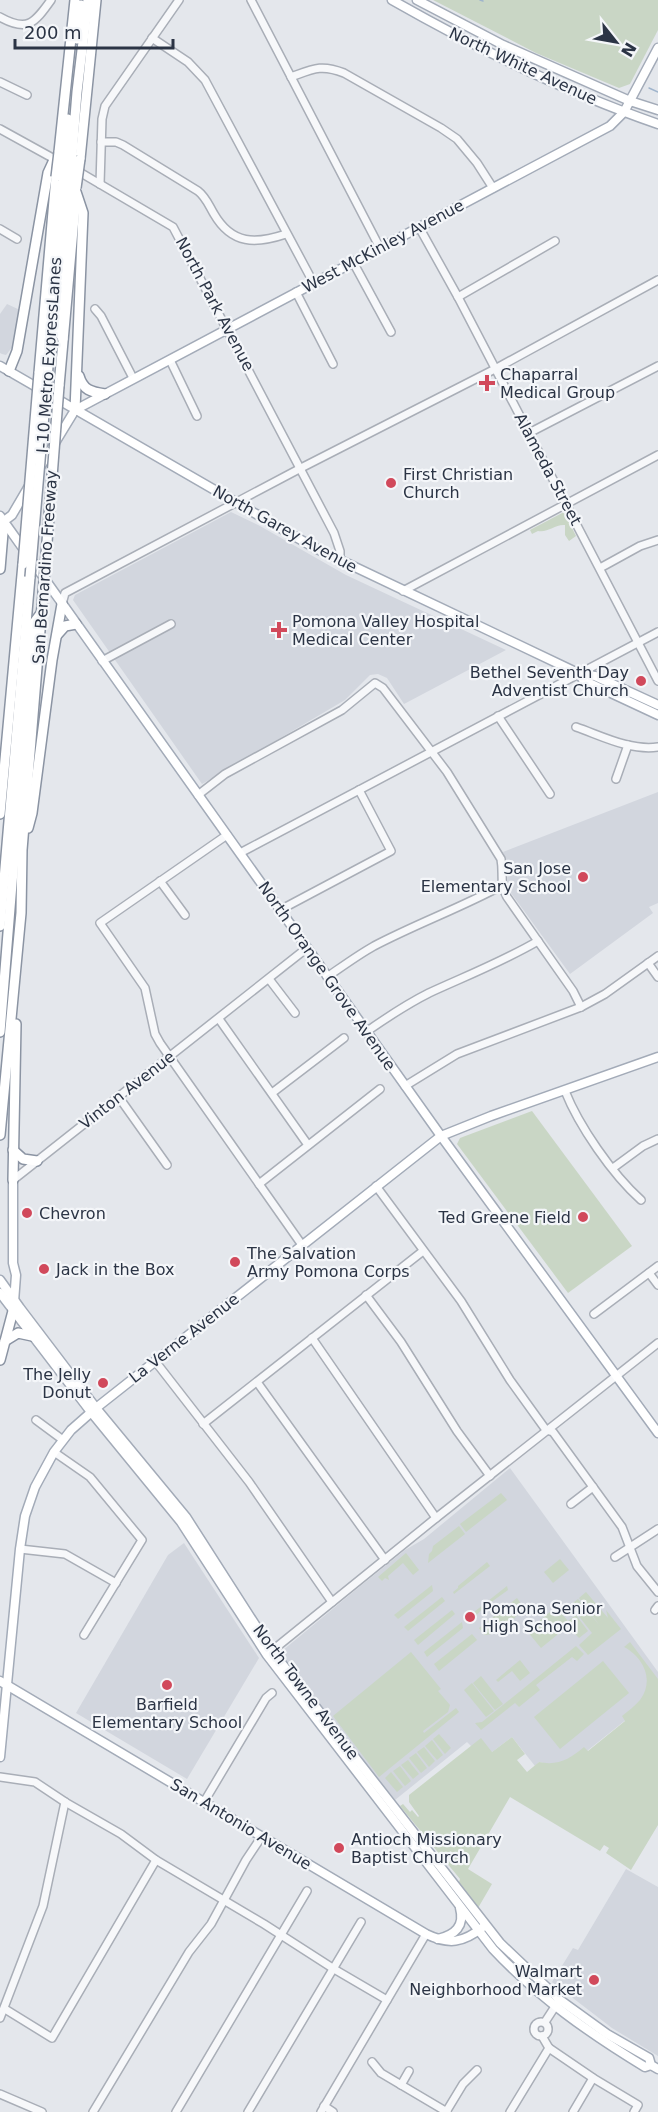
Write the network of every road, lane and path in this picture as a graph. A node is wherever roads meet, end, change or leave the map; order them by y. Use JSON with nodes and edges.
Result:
{"nodes":[{"id":1,"x":51,"y":0,"type":"edge"},
{"id":2,"x":75,"y":0,"type":"edge"},
{"id":3,"x":82,"y":0,"type":"edge"},
{"id":4,"x":88,"y":0,"type":"edge"},
{"id":5,"x":96,"y":0,"type":"edge"},
{"id":6,"x":179,"y":0,"type":"edge"},
{"id":7,"x":251,"y":0,"type":"edge"},
{"id":8,"x":392,"y":0,"type":"edge"},
{"id":9,"x":417,"y":0,"type":"edge"},
{"id":10,"x":0,"y":17,"type":"edge"},
{"id":11,"x":152,"y":38,"type":"junction"},
{"id":12,"x":658,"y":48,"type":"edge"},
{"id":13,"x":291,"y":77,"type":"junction"},
{"id":14,"x":0,"y":82,"type":"edge"},
{"id":15,"x":27,"y":95,"type":"dead end"},
{"id":16,"x":630,"y":101,"type":"junction"},
{"id":17,"x":658,"y":110,"type":"edge"},
{"id":18,"x":624,"y":112,"type":"junction"},
{"id":19,"x":658,"y":124,"type":"edge"},
{"id":20,"x":0,"y":129,"type":"edge"},
{"id":21,"x":101,"y":142,"type":"junction"},
{"id":22,"x":67,"y":153,"type":"junction"},
{"id":23,"x":65,"y":182,"type":"junction"},
{"id":24,"x":100,"y":184,"type":"junction"},
{"id":25,"x":493,"y":188,"type":"junction"},
{"id":26,"x":418,"y":227,"type":"junction"},
{"id":27,"x":0,"y":229,"type":"edge"},
{"id":28,"x":286,"y":234,"type":"junction"},
{"id":29,"x":17,"y":239,"type":"dead end"},
{"id":30,"x":555,"y":241,"type":"dead end"},
{"id":31,"x":380,"y":248,"type":"junction"},
{"id":32,"x":353,"y":262,"type":"junction"},
{"id":33,"x":658,"y":280,"type":"edge"},
{"id":34,"x":313,"y":282,"type":"junction"},
{"id":35,"x":296,"y":292,"type":"junction"},
{"id":36,"x":458,"y":297,"type":"junction"},
{"id":37,"x":95,"y":309,"type":"dead end"},
{"id":38,"x":228,"y":329,"type":"junction"},
{"id":39,"x":391,"y":332,"type":"dead end"},
{"id":40,"x":63,"y":339,"type":"joint"},
{"id":41,"x":170,"y":360,"type":"junction"},
{"id":42,"x":333,"y":364,"type":"dead end"},
{"id":43,"x":658,"y":366,"type":"edge"},
{"id":44,"x":4,"y":369,"type":"edge"},
{"id":45,"x":495,"y":369,"type":"junction"},
{"id":46,"x":78,"y":374,"type":"junction"},
{"id":47,"x":43,"y":376,"type":"junction"},
{"id":48,"x":134,"y":378,"type":"junction"},
{"id":49,"x":105,"y":394,"type":"junction"},
{"id":50,"x":75,"y":410,"type":"junction"},
{"id":51,"x":197,"y":416,"type":"dead end"},
{"id":52,"x":529,"y":433,"type":"junction"},
{"id":53,"x":658,"y":455,"type":"edge"},
{"id":54,"x":301,"y":468,"type":"junction"},
{"id":55,"x":235,"y":502,"type":"junction"},
{"id":56,"x":566,"y":504,"type":"junction"},
{"id":57,"x":1,"y":520,"type":"edge"},
{"id":58,"x":658,"y":540,"type":"edge"},
{"id":59,"x":1,"y":547,"type":"edge"},
{"id":60,"x":340,"y":561,"type":"junction"},
{"id":61,"x":600,"y":568,"type":"junction"},
{"id":62,"x":0,"y":569,"type":"edge"},
{"id":63,"x":403,"y":591,"type":"junction"},
{"id":64,"x":62,"y":604,"type":"junction"},
{"id":65,"x":42,"y":612,"type":"junction"},
{"id":66,"x":76,"y":624,"type":"junction"},
{"id":67,"x":171,"y":624,"type":"dead end"},
{"id":68,"x":658,"y":632,"type":"edge"},
{"id":69,"x":57,"y":635,"type":"junction"},
{"id":70,"x":638,"y":643,"type":"junction"},
{"id":71,"x":102,"y":661,"type":"junction"},
{"id":72,"x":580,"y":674,"type":"junction"},
{"id":73,"x":658,"y":681,"type":"edge"},
{"id":74,"x":658,"y":705,"type":"edge"},
{"id":75,"x":658,"y":715,"type":"edge"},
{"id":76,"x":498,"y":716,"type":"junction"},
{"id":77,"x":576,"y":726,"type":"dead end"},
{"id":78,"x":628,"y":745,"type":"junction"},
{"id":79,"x":658,"y":747,"type":"edge"},
{"id":80,"x":433,"y":752,"type":"junction"},
{"id":81,"x":616,"y":779,"type":"dead end"},
{"id":82,"x":359,"y":790,"type":"junction"},
{"id":83,"x":550,"y":794,"type":"dead end"},
{"id":84,"x":198,"y":795,"type":"junction"},
{"id":85,"x":0,"y":814,"type":"edge"},
{"id":86,"x":227,"y":835,"type":"junction"},
{"id":87,"x":22,"y":850,"type":"junction"},
{"id":88,"x":240,"y":853,"type":"junction"},
{"id":89,"x":160,"y":882,"type":"junction"},
{"id":90,"x":501,"y":886,"type":"junction"},
{"id":91,"x":280,"y":910,"type":"junction"},
{"id":92,"x":21,"y":913,"type":"junction"},
{"id":93,"x":185,"y":915,"type":"dead end"},
{"id":94,"x":0,"y":926,"type":"edge"},
{"id":95,"x":538,"y":941,"type":"junction"},
{"id":96,"x":307,"y":948,"type":"junction"},
{"id":97,"x":658,"y":956,"type":"edge"},
{"id":98,"x":648,"y":963,"type":"junction"},
{"id":99,"x":327,"y":977,"type":"junction"},
{"id":100,"x":658,"y":977,"type":"edge"},
{"id":101,"x":268,"y":979,"type":"junction"},
{"id":102,"x":581,"y":1007,"type":"junction"},
{"id":103,"x":295,"y":1013,"type":"dead end"},
{"id":104,"x":219,"y":1019,"type":"junction"},
{"id":105,"x":0,"y":1032,"type":"edge"},
{"id":106,"x":366,"y":1032,"type":"junction"},
{"id":107,"x":344,"y":1038,"type":"dead end"},
{"id":108,"x":169,"y":1057,"type":"junction"},
{"id":109,"x":658,"y":1057,"type":"edge"},
{"id":110,"x":405,"y":1086,"type":"junction"},
{"id":111,"x":380,"y":1089,"type":"dead end"},
{"id":112,"x":565,"y":1091,"type":"junction"},
{"id":113,"x":272,"y":1094,"type":"junction"},
{"id":114,"x":118,"y":1096,"type":"junction"},
{"id":115,"x":0,"y":1135,"type":"edge"},
{"id":116,"x":441,"y":1136,"type":"junction"},
{"id":117,"x":658,"y":1139,"type":"edge"},
{"id":118,"x":308,"y":1145,"type":"junction"},
{"id":119,"x":13,"y":1150,"type":"junction"},
{"id":120,"x":37,"y":1161,"type":"junction"},
{"id":121,"x":167,"y":1165,"type":"dead end"},
{"id":122,"x":613,"y":1168,"type":"junction"},
{"id":123,"x":13,"y":1180,"type":"junction"},
{"id":124,"x":260,"y":1184,"type":"junction"},
{"id":125,"x":376,"y":1186,"type":"junction"},
{"id":126,"x":641,"y":1200,"type":"dead end"},
{"id":127,"x":302,"y":1245,"type":"junction"},
{"id":128,"x":423,"y":1251,"type":"junction"},
{"id":129,"x":13,"y":1263,"type":"junction"},
{"id":130,"x":658,"y":1266,"type":"edge"},
{"id":131,"x":649,"y":1273,"type":"junction"},
{"id":132,"x":0,"y":1279,"type":"edge"},
{"id":133,"x":658,"y":1285,"type":"edge"},
{"id":134,"x":0,"y":1292,"type":"edge"},
{"id":135,"x":366,"y":1295,"type":"junction"},
{"id":136,"x":14,"y":1301,"type":"junction"},
{"id":137,"x":13,"y":1311,"type":"junction"},
{"id":138,"x":594,"y":1314,"type":"dead end"},
{"id":139,"x":32,"y":1336,"type":"junction"},
{"id":140,"x":312,"y":1338,"type":"junction"},
{"id":141,"x":5,"y":1341,"type":"junction"},
{"id":142,"x":658,"y":1343,"type":"edge"},
{"id":143,"x":0,"y":1360,"type":"edge"},
{"id":144,"x":155,"y":1361,"type":"junction"},
{"id":145,"x":616,"y":1375,"type":"junction"},
{"id":146,"x":257,"y":1382,"type":"junction"},
{"id":147,"x":93,"y":1410,"type":"junction"},
{"id":148,"x":36,"y":1420,"type":"dead end"},
{"id":149,"x":203,"y":1424,"type":"junction"},
{"id":150,"x":546,"y":1430,"type":"junction"},
{"id":151,"x":658,"y":1433,"type":"edge"},
{"id":152,"x":63,"y":1440,"type":"junction"},
{"id":153,"x":54,"y":1452,"type":"junction"},
{"id":154,"x":490,"y":1476,"type":"junction"},
{"id":155,"x":593,"y":1487,"type":"junction"},
{"id":156,"x":571,"y":1504,"type":"dead end"},
{"id":157,"x":436,"y":1518,"type":"junction"},
{"id":158,"x":658,"y":1529,"type":"edge"},
{"id":159,"x":630,"y":1548,"type":"junction"},
{"id":160,"x":20,"y":1549,"type":"junction"},
{"id":161,"x":615,"y":1557,"type":"dead end"},
{"id":162,"x":385,"y":1560,"type":"junction"},
{"id":163,"x":116,"y":1583,"type":"junction"},
{"id":164,"x":658,"y":1592,"type":"edge"},
{"id":165,"x":332,"y":1602,"type":"junction"},
{"id":166,"x":84,"y":1635,"type":"dead end"},
{"id":167,"x":270,"y":1653,"type":"junction"},
{"id":168,"x":3,"y":1683,"type":"edge"},
{"id":169,"x":272,"y":1693,"type":"dead end"},
{"id":170,"x":0,"y":1756,"type":"edge"},
{"id":171,"x":0,"y":1777,"type":"edge"},
{"id":172,"x":65,"y":1802,"type":"junction"},
{"id":173,"x":204,"y":1802,"type":"junction"},
{"id":174,"x":262,"y":1836,"type":"junction"},
{"id":175,"x":156,"y":1860,"type":"junction"},
{"id":176,"x":307,"y":1891,"type":"dead end"},
{"id":177,"x":224,"y":1900,"type":"junction"},
{"id":178,"x":459,"y":1905,"type":"junction"},
{"id":179,"x":361,"y":1922,"type":"dead end"},
{"id":180,"x":482,"y":1927,"type":"junction"},
{"id":181,"x":426,"y":1934,"type":"junction"},
{"id":182,"x":280,"y":1936,"type":"junction"},
{"id":183,"x":437,"y":1939,"type":"junction"},
{"id":184,"x":334,"y":1969,"type":"junction"},
{"id":185,"x":387,"y":2000,"type":"junction"},
{"id":186,"x":557,"y":2003,"type":"junction"},
{"id":187,"x":5,"y":2009,"type":"junction"},
{"id":188,"x":0,"y":2018,"type":"edge"},
{"id":189,"x":545,"y":2022,"type":"junction"},
{"id":190,"x":542,"y":2036,"type":"junction"},
{"id":191,"x":549,"y":2048,"type":"junction"},
{"id":192,"x":372,"y":2062,"type":"dead end"},
{"id":193,"x":655,"y":2067,"type":"edge"},
{"id":194,"x":477,"y":2070,"type":"dead end"},
{"id":195,"x":409,"y":2071,"type":"dead end"},
{"id":196,"x":593,"y":2078,"type":"junction"},
{"id":197,"x":401,"y":2085,"type":"junction"},
{"id":198,"x":0,"y":2094,"type":"edge"},
{"id":199,"x":322,"y":2109,"type":"edge"},
{"id":200,"x":636,"y":2109,"type":"edge"},
{"id":201,"x":42,"y":2112,"type":"edge"},
{"id":202,"x":93,"y":2112,"type":"edge"},
{"id":203,"x":176,"y":2112,"type":"edge"},
{"id":204,"x":248,"y":2112,"type":"edge"},
{"id":205,"x":333,"y":2112,"type":"edge"},
{"id":206,"x":447,"y":2112,"type":"edge"},
{"id":207,"x":510,"y":2112,"type":"edge"},
{"id":208,"x":573,"y":2112,"type":"edge"}],
"edges":[{"from":1,"to":10,"type":"street"},
{"from":2,"to":22,"type":"highway","name":"San Bernardino Freeway"},
{"from":3,"to":22,"type":"highway","name":"I-10 Metro ExpressLanes"},
{"from":4,"to":22,"type":"highway","name":"I-10 Metro ExpressLanes"},
{"from":5,"to":22,"type":"highway","name":"San Bernardino Freeway"},
{"from":6,"to":11,"type":"street"},
{"from":7,"to":13,"type":"street"},
{"from":8,"to":18,"type":"main road","name":"North White Avenue"},
{"from":9,"to":16,"type":"main road","name":"North White Avenue"},
{"from":11,"to":21,"type":"street"},
{"from":11,"to":28,"type":"street"},
{"from":12,"to":16,"type":"main road","name":"West McKinley Avenue"},
{"from":13,"to":25,"type":"street"},
{"from":13,"to":31,"type":"street"},
{"from":14,"to":15,"type":"street"},
{"from":16,"to":17,"type":"main road","name":"North White Avenue"},
{"from":16,"to":18,"type":"main road","name":"West McKinley Avenue"},
{"from":18,"to":19,"type":"main road","name":"North White Avenue"},
{"from":18,"to":25,"type":"main road","name":"West McKinley Avenue"},
{"from":20,"to":24,"type":"street","name":"North Park Avenue"},
{"from":21,"to":24,"type":"street"},
{"from":21,"to":28,"type":"street"},
{"from":22,"to":23,"type":"highway","name":"San Bernardino Freeway","bridge":true},
{"from":22,"to":23,"type":"highway"},
{"from":22,"to":23,"type":"highway","name":"I-10 Metro ExpressLanes","bridge":true},
{"from":23,"to":40,"type":"highway","name":"I-10 Metro ExpressLanes"},
{"from":23,"to":44,"type":"highway"},
{"from":23,"to":46,"type":"highway"},
{"from":23,"to":47,"type":"highway","name":"San Bernardino Freeway"},
{"from":24,"to":38,"type":"street","name":"North Park Avenue"},
{"from":25,"to":26,"type":"main road","name":"West McKinley Avenue"},
{"from":26,"to":31,"type":"main road","name":"West McKinley Avenue"},
{"from":26,"to":36,"type":"street","name":"Alameda Street"},
{"from":27,"to":29,"type":"street"},
{"from":28,"to":34,"type":"street"},
{"from":30,"to":36,"type":"street"},
{"from":31,"to":32,"type":"main road","name":"West McKinley Avenue"},
{"from":32,"to":34,"type":"main road","name":"West McKinley Avenue"},
{"from":32,"to":39,"type":"street"},
{"from":33,"to":45,"type":"street"},
{"from":34,"to":35,"type":"main road","name":"West McKinley Avenue"},
{"from":35,"to":38,"type":"main road","name":"West McKinley Avenue"},
{"from":35,"to":42,"type":"street"},
{"from":36,"to":45,"type":"street","name":"Alameda Street"},
{"from":37,"to":48,"type":"street"},
{"from":38,"to":41,"type":"main road","name":"West McKinley Avenue"},
{"from":38,"to":54,"type":"street","name":"North Park Avenue"},
{"from":40,"to":65,"type":"highway","name":"San Bernardino Freeway","bridge":true},
{"from":41,"to":48,"type":"main road","name":"West McKinley Avenue"},
{"from":41,"to":51,"type":"street"},
{"from":43,"to":52,"type":"street"},
{"from":44,"to":50,"type":"main road","name":"North Garey Avenue"},
{"from":45,"to":52,"type":"street","name":"Alameda Street"},
{"from":45,"to":54,"type":"street"},
{"from":46,"to":49,"type":"highway"},
{"from":46,"to":50,"type":"highway"},
{"from":47,"to":85,"type":"highway","name":"San Bernardino Freeway","bridge":true},
{"from":47,"to":94,"type":"highway","name":"I-10 Metro ExpressLanes","bridge":true},
{"from":48,"to":49,"type":"main road","name":"West McKinley Avenue"},
{"from":49,"to":50,"type":"main road","name":"West McKinley Avenue"},
{"from":50,"to":55,"type":"main road","name":"North Garey Avenue"},
{"from":50,"to":57,"type":"main road"},
{"from":52,"to":56,"type":"street","name":"Alameda Street"},
{"from":53,"to":56,"type":"street"},
{"from":54,"to":55,"type":"street"},
{"from":54,"to":60,"type":"street","name":"North Park Avenue"},
{"from":55,"to":60,"type":"main road","name":"North Garey Avenue"},
{"from":55,"to":64,"type":"street"},
{"from":56,"to":61,"type":"street","name":"Alameda Street"},
{"from":56,"to":63,"type":"street"},
{"from":57,"to":59,"type":"highway"},
{"from":57,"to":64,"type":"main road","name":"North Orange Grove Avenue"},
{"from":58,"to":61,"type":"street"},
{"from":59,"to":62,"type":"highway"},
{"from":60,"to":63,"type":"main road","name":"North Garey Avenue"},
{"from":61,"to":70,"type":"street","name":"Alameda Street"},
{"from":63,"to":72,"type":"main road","name":"North Garey Avenue"},
{"from":64,"to":66,"type":"main road","name":"North Orange Grove Avenue"},
{"from":64,"to":69,"type":"highway"},
{"from":65,"to":87,"type":"highway","name":"San Bernardino Freeway"},
{"from":65,"to":105,"type":"highway"},
{"from":66,"to":69,"type":"highway"},
{"from":66,"to":71,"type":"main road","name":"North Orange Grove Avenue"},
{"from":67,"to":71,"type":"street"},
{"from":68,"to":70,"type":"street"},
{"from":69,"to":87,"type":"highway"},
{"from":70,"to":72,"type":"street"},
{"from":70,"to":73,"type":"street","name":"Alameda Street"},
{"from":71,"to":84,"type":"main road","name":"North Orange Grove Avenue"},
{"from":72,"to":74,"type":"main road","name":"North Garey Avenue"},
{"from":72,"to":75,"type":"main road","name":"North Garey Avenue"},
{"from":72,"to":76,"type":"street"},
{"from":76,"to":80,"type":"street"},
{"from":76,"to":83,"type":"street"},
{"from":77,"to":78,"type":"street"},
{"from":78,"to":79,"type":"street"},
{"from":78,"to":81,"type":"street"},
{"from":80,"to":82,"type":"street"},
{"from":80,"to":84,"type":"street"},
{"from":80,"to":90,"type":"street"},
{"from":82,"to":88,"type":"street"},
{"from":82,"to":91,"type":"street"},
{"from":84,"to":86,"type":"main road","name":"North Orange Grove Avenue"},
{"from":86,"to":88,"type":"main road","name":"North Orange Grove Avenue"},
{"from":86,"to":89,"type":"street"},
{"from":87,"to":92,"type":"highway","name":"San Bernardino Freeway"},
{"from":88,"to":91,"type":"main road","name":"North Orange Grove Avenue"},
{"from":89,"to":93,"type":"street"},
{"from":89,"to":108,"type":"street"},
{"from":90,"to":95,"type":"street"},
{"from":90,"to":99,"type":"street"},
{"from":91,"to":96,"type":"main road","name":"North Orange Grove Avenue"},
{"from":92,"to":115,"type":"highway","name":"San Bernardino Freeway"},
{"from":92,"to":119,"type":"highway"},
{"from":95,"to":102,"type":"street"},
{"from":95,"to":106,"type":"street"},
{"from":96,"to":99,"type":"main road","name":"North Orange Grove Avenue"},
{"from":96,"to":101,"type":"street","name":"Vinton Avenue"},
{"from":97,"to":98,"type":"street"},
{"from":98,"to":100,"type":"street"},
{"from":98,"to":102,"type":"street"},
{"from":99,"to":106,"type":"main road","name":"North Orange Grove Avenue"},
{"from":101,"to":103,"type":"street"},
{"from":101,"to":104,"type":"street","name":"Vinton Avenue"},
{"from":102,"to":110,"type":"street"},
{"from":104,"to":108,"type":"street","name":"Vinton Avenue"},
{"from":104,"to":113,"type":"street"},
{"from":106,"to":110,"type":"main road","name":"North Orange Grove Avenue"},
{"from":107,"to":113,"type":"street"},
{"from":108,"to":114,"type":"street","name":"Vinton Avenue"},
{"from":108,"to":124,"type":"street"},
{"from":109,"to":112,"type":"main road","name":"La Verne Avenue"},
{"from":110,"to":116,"type":"main road","name":"North Orange Grove Avenue"},
{"from":111,"to":118,"type":"street"},
{"from":112,"to":116,"type":"main road","name":"La Verne Avenue"},
{"from":112,"to":122,"type":"street"},
{"from":113,"to":118,"type":"street"},
{"from":114,"to":120,"type":"street","name":"Vinton Avenue"},
{"from":114,"to":121,"type":"street"},
{"from":116,"to":125,"type":"main road","name":"La Verne Avenue"},
{"from":116,"to":145,"type":"main road","name":"North Orange Grove Avenue"},
{"from":117,"to":122,"type":"street"},
{"from":118,"to":124,"type":"street"},
{"from":119,"to":120,"type":"highway"},
{"from":119,"to":123,"type":"highway"},
{"from":120,"to":123,"type":"street","name":"Vinton Avenue"},
{"from":122,"to":126,"type":"street"},
{"from":123,"to":129,"type":"main road"},
{"from":124,"to":127,"type":"street"},
{"from":125,"to":127,"type":"main road","name":"La Verne Avenue"},
{"from":125,"to":128,"type":"street"},
{"from":127,"to":144,"type":"main road","name":"La Verne Avenue"},
{"from":128,"to":135,"type":"street"},
{"from":128,"to":150,"type":"street"},
{"from":129,"to":132,"type":"main road"},
{"from":129,"to":136,"type":"main road"},
{"from":130,"to":131,"type":"street"},
{"from":131,"to":133,"type":"street"},
{"from":131,"to":138,"type":"street"},
{"from":132,"to":136,"type":"main road","name":"North Towne Avenue"},
{"from":134,"to":136,"type":"main road"},
{"from":134,"to":137,"type":"main road","name":"North Towne Avenue"},
{"from":135,"to":140,"type":"street"},
{"from":135,"to":154,"type":"street"},
{"from":136,"to":137,"type":"main road"},
{"from":136,"to":147,"type":"main road","name":"North Towne Avenue"},
{"from":137,"to":139,"type":"main road","name":"North Towne Avenue"},
{"from":137,"to":141,"type":"highway"},
{"from":139,"to":141,"type":"highway"},
{"from":139,"to":147,"type":"main road","name":"North Towne Avenue"},
{"from":140,"to":146,"type":"street"},
{"from":140,"to":157,"type":"street"},
{"from":141,"to":143,"type":"highway"},
{"from":142,"to":145,"type":"street"},
{"from":144,"to":147,"type":"main road","name":"La Verne Avenue"},
{"from":144,"to":149,"type":"street"},
{"from":145,"to":150,"type":"street"},
{"from":145,"to":151,"type":"main road","name":"North Orange Grove Avenue"},
{"from":146,"to":149,"type":"street"},
{"from":146,"to":162,"type":"street"},
{"from":147,"to":152,"type":"main road","name":"La Verne Avenue"},
{"from":147,"to":167,"type":"main road","name":"North Towne Avenue"},
{"from":148,"to":152,"type":"street"},
{"from":149,"to":165,"type":"street"},
{"from":150,"to":154,"type":"street"},
{"from":150,"to":155,"type":"street"},
{"from":152,"to":153,"type":"main road","name":"La Verne Avenue"},
{"from":153,"to":160,"type":"main road","name":"La Verne Avenue"},
{"from":153,"to":163,"type":"street"},
{"from":154,"to":157,"type":"street"},
{"from":155,"to":156,"type":"street"},
{"from":155,"to":159,"type":"street"},
{"from":157,"to":162,"type":"street"},
{"from":158,"to":159,"type":"street"},
{"from":159,"to":161,"type":"street"},
{"from":159,"to":164,"type":"street"},
{"from":160,"to":163,"type":"street"},
{"from":160,"to":168,"type":"main road","name":"La Verne Avenue"},
{"from":162,"to":165,"type":"street"},
{"from":163,"to":166,"type":"street"},
{"from":165,"to":167,"type":"street"},
{"from":167,"to":178,"type":"main road","name":"North Towne Avenue"},
{"from":167,"to":180,"type":"main road","name":"North Towne Avenue"},
{"from":168,"to":170,"type":"main road","name":"La Verne Avenue"},
{"from":168,"to":173,"type":"main road","name":"San Antonio Avenue"},
{"from":169,"to":173,"type":"street"},
{"from":171,"to":172,"type":"street"},
{"from":172,"to":175,"type":"street"},
{"from":172,"to":187,"type":"street"},
{"from":173,"to":174,"type":"main road","name":"San Antonio Avenue"},
{"from":174,"to":177,"type":"street"},
{"from":174,"to":181,"type":"main road","name":"San Antonio Avenue"},
{"from":175,"to":177,"type":"street"},
{"from":175,"to":187,"type":"street"},
{"from":176,"to":182,"type":"street"},
{"from":177,"to":182,"type":"street"},
{"from":177,"to":202,"type":"street"},
{"from":178,"to":180,"type":"main road","name":"North Towne Avenue"},
{"from":178,"to":183,"type":"main road"},
{"from":179,"to":184,"type":"street"},
{"from":180,"to":183,"type":"main road","name":"San Antonio Avenue"},
{"from":180,"to":186,"type":"main road","name":"North Towne Avenue"},
{"from":181,"to":183,"type":"main road","name":"San Antonio Avenue"},
{"from":181,"to":185,"type":"street"},
{"from":182,"to":184,"type":"street"},
{"from":182,"to":203,"type":"street"},
{"from":184,"to":185,"type":"street"},
{"from":184,"to":204,"type":"street"},
{"from":185,"to":199,"type":"street"},
{"from":186,"to":189,"type":"street"},
{"from":186,"to":193,"type":"main road","name":"North Towne Avenue"},
{"from":187,"to":188,"type":"street"},
{"from":189,"to":190,"type":"street"},
{"from":189,"to":190,"type":"street"},
{"from":190,"to":191,"type":"street"},
{"from":191,"to":196,"type":"street"},
{"from":191,"to":207,"type":"street"},
{"from":192,"to":197,"type":"street"},
{"from":194,"to":206,"type":"street"},
{"from":195,"to":197,"type":"street"},
{"from":196,"to":200,"type":"street"},
{"from":196,"to":208,"type":"street"},
{"from":197,"to":206,"type":"street"},
{"from":198,"to":201,"type":"street"},
{"from":199,"to":205,"type":"street"}]}
